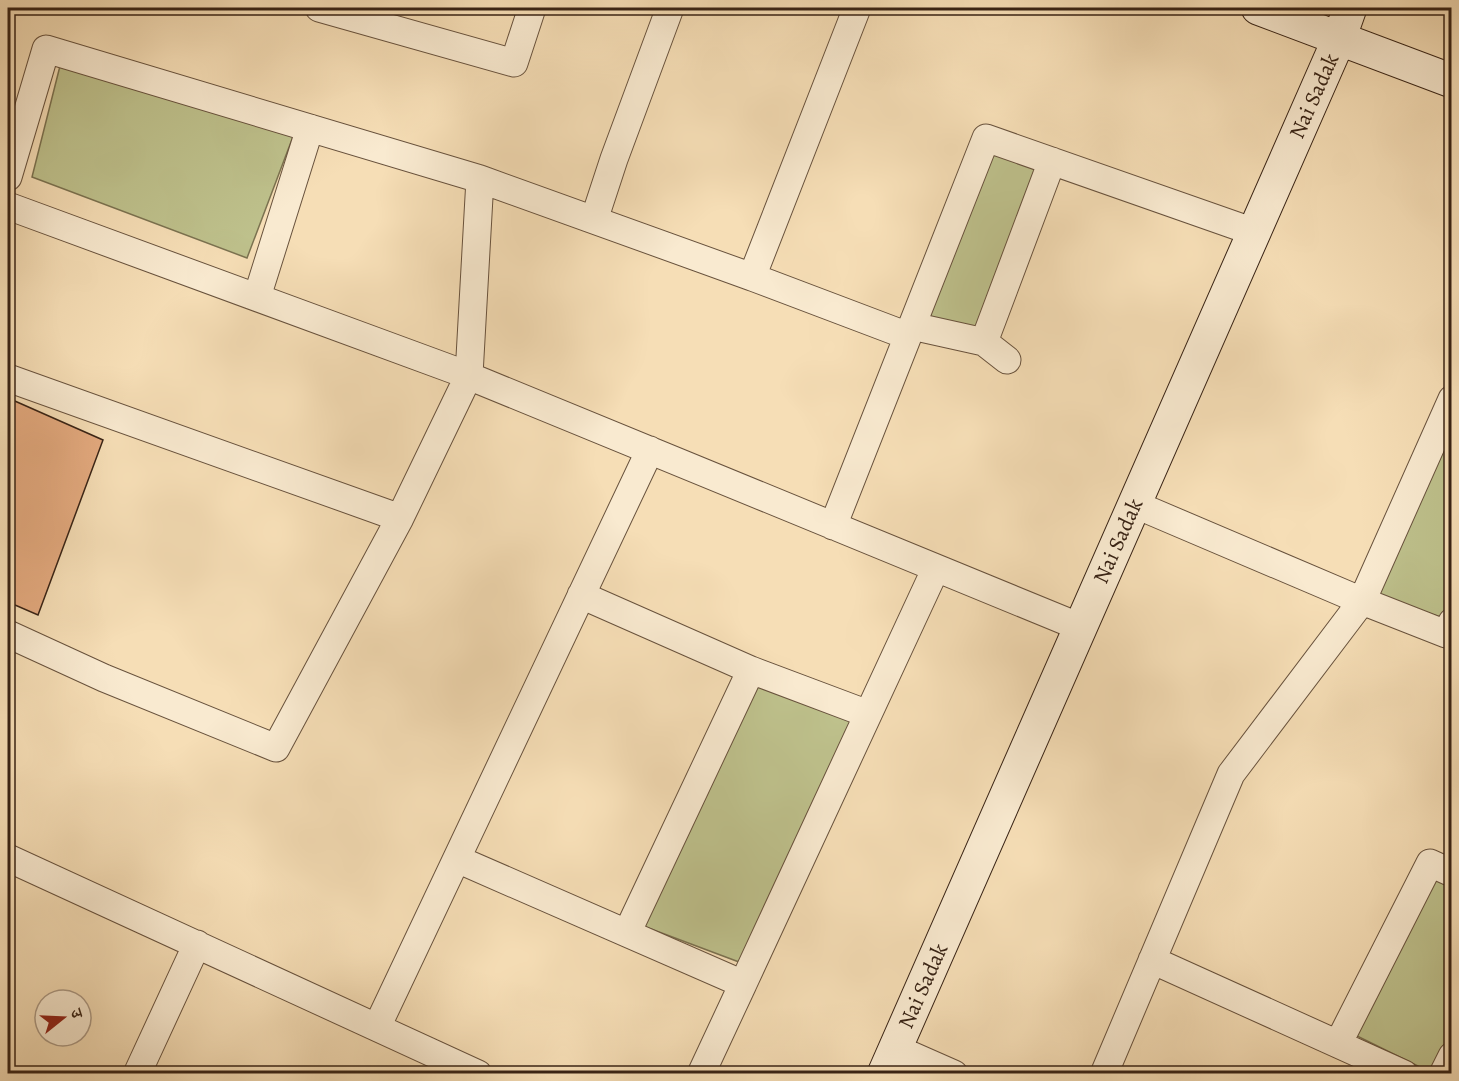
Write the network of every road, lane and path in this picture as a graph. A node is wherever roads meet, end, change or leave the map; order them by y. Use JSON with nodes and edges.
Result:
{"nodes":[{"id":1,"x":319,"y":8,"type":"edge"},
{"id":2,"x":532,"y":8,"type":"edge"},
{"id":3,"x":670,"y":8,"type":"edge"},
{"id":4,"x":857,"y":8,"type":"edge"},
{"id":5,"x":1258,"y":8,"type":"edge"},
{"id":6,"x":1350,"y":8,"type":"edge"},
{"id":7,"x":1339,"y":39,"type":"junction"},
{"id":8,"x":1452,"y":81,"type":"edge"},
{"id":9,"x":310,"y":128,"type":"junction"},
{"id":10,"x":1052,"y":161,"type":"junction"},
{"id":11,"x":8,"y":177,"type":"edge"},
{"id":12,"x":480,"y":179,"type":"junction"},
{"id":13,"x":8,"y":206,"type":"edge"},
{"id":14,"x":594,"y":220,"type":"junction"},
{"id":15,"x":1254,"y":232,"type":"junction"},
{"id":16,"x":752,"y":277,"type":"junction"},
{"id":17,"x":257,"y":297,"type":"junction"},
{"id":18,"x":910,"y":331,"type":"junction"},
{"id":19,"x":984,"y":342,"type":"junction"},
{"id":20,"x":1007,"y":360,"type":"dead end"},
{"id":21,"x":469,"y":375,"type":"junction"},
{"id":22,"x":8,"y":378,"type":"edge"},
{"id":23,"x":1452,"y":399,"type":"edge"},
{"id":24,"x":650,"y":450,"type":"junction"},
{"id":25,"x":1134,"y":504,"type":"junction"},
{"id":26,"x":400,"y":518,"type":"junction"},
{"id":27,"x":833,"y":526,"type":"junction"},
{"id":28,"x":936,"y":568,"type":"junction"},
{"id":29,"x":581,"y":595,"type":"junction"},
{"id":30,"x":1362,"y":601,"type":"junction"},
{"id":31,"x":1452,"y":622,"type":"edge"},
{"id":32,"x":1080,"y":627,"type":"junction"},
{"id":33,"x":8,"y":634,"type":"edge"},
{"id":34,"x":751,"y":670,"type":"junction"},
{"id":35,"x":868,"y":714,"type":"junction"},
{"id":36,"x":8,"y":858,"type":"edge"},
{"id":37,"x":457,"y":859,"type":"junction"},
{"id":38,"x":1452,"y":873,"type":"edge"},
{"id":39,"x":627,"y":933,"type":"junction"},
{"id":40,"x":197,"y":944,"type":"junction"},
{"id":41,"x":1152,"y":960,"type":"junction"},
{"id":42,"x":743,"y":984,"type":"junction"},
{"id":43,"x":377,"y":1027,"type":"junction"},
{"id":44,"x":1338,"y":1044,"type":"junction"},
{"id":45,"x":1452,"y":1056,"type":"edge"},
{"id":46,"x":890,"y":1061,"type":"edge"},
{"id":47,"x":137,"y":1074,"type":"edge"},
{"id":48,"x":478,"y":1074,"type":"edge"},
{"id":49,"x":701,"y":1074,"type":"edge"},
{"id":50,"x":954,"y":1074,"type":"edge"},
{"id":51,"x":1104,"y":1074,"type":"edge"},
{"id":52,"x":1404,"y":1074,"type":"edge"},
{"id":53,"x":1443,"y":1074,"type":"edge"}],
"edges":[{"from":1,"to":2,"type":"street"},
{"from":3,"to":14,"type":"street"},
{"from":4,"to":16,"type":"street"},
{"from":5,"to":7,"type":"street"},
{"from":6,"to":7,"type":"street","name":"Nai Sadak"},
{"from":7,"to":8,"type":"street"},
{"from":7,"to":15,"type":"street","name":"Nai Sadak"},
{"from":9,"to":11,"type":"street"},
{"from":9,"to":12,"type":"street"},
{"from":9,"to":17,"type":"street"},
{"from":10,"to":15,"type":"street"},
{"from":10,"to":18,"type":"street"},
{"from":10,"to":19,"type":"street"},
{"from":12,"to":14,"type":"street"},
{"from":12,"to":21,"type":"street"},
{"from":13,"to":17,"type":"street"},
{"from":14,"to":16,"type":"street"},
{"from":15,"to":25,"type":"street","name":"Nai Sadak"},
{"from":16,"to":18,"type":"street"},
{"from":17,"to":21,"type":"street"},
{"from":18,"to":19,"type":"street"},
{"from":18,"to":27,"type":"street"},
{"from":19,"to":20,"type":"street"},
{"from":21,"to":24,"type":"street"},
{"from":21,"to":26,"type":"street"},
{"from":22,"to":26,"type":"street"},
{"from":23,"to":30,"type":"street"},
{"from":24,"to":27,"type":"street"},
{"from":24,"to":29,"type":"street"},
{"from":25,"to":30,"type":"street"},
{"from":25,"to":32,"type":"street","name":"Nai Sadak"},
{"from":26,"to":33,"type":"street"},
{"from":27,"to":28,"type":"street"},
{"from":28,"to":32,"type":"street"},
{"from":28,"to":35,"type":"street"},
{"from":29,"to":34,"type":"street"},
{"from":29,"to":37,"type":"street"},
{"from":30,"to":31,"type":"street"},
{"from":30,"to":41,"type":"street"},
{"from":32,"to":46,"type":"street","name":"Nai Sadak"},
{"from":34,"to":35,"type":"street"},
{"from":34,"to":39,"type":"street"},
{"from":35,"to":42,"type":"street"},
{"from":36,"to":40,"type":"street"},
{"from":37,"to":39,"type":"street"},
{"from":37,"to":43,"type":"street"},
{"from":38,"to":44,"type":"street"},
{"from":39,"to":42,"type":"street"},
{"from":40,"to":43,"type":"street"},
{"from":40,"to":47,"type":"street"},
{"from":41,"to":44,"type":"street"},
{"from":41,"to":51,"type":"street"},
{"from":42,"to":49,"type":"street"},
{"from":43,"to":48,"type":"street"},
{"from":44,"to":52,"type":"street"},
{"from":45,"to":53,"type":"street"},
{"from":46,"to":50,"type":"street"}]}
